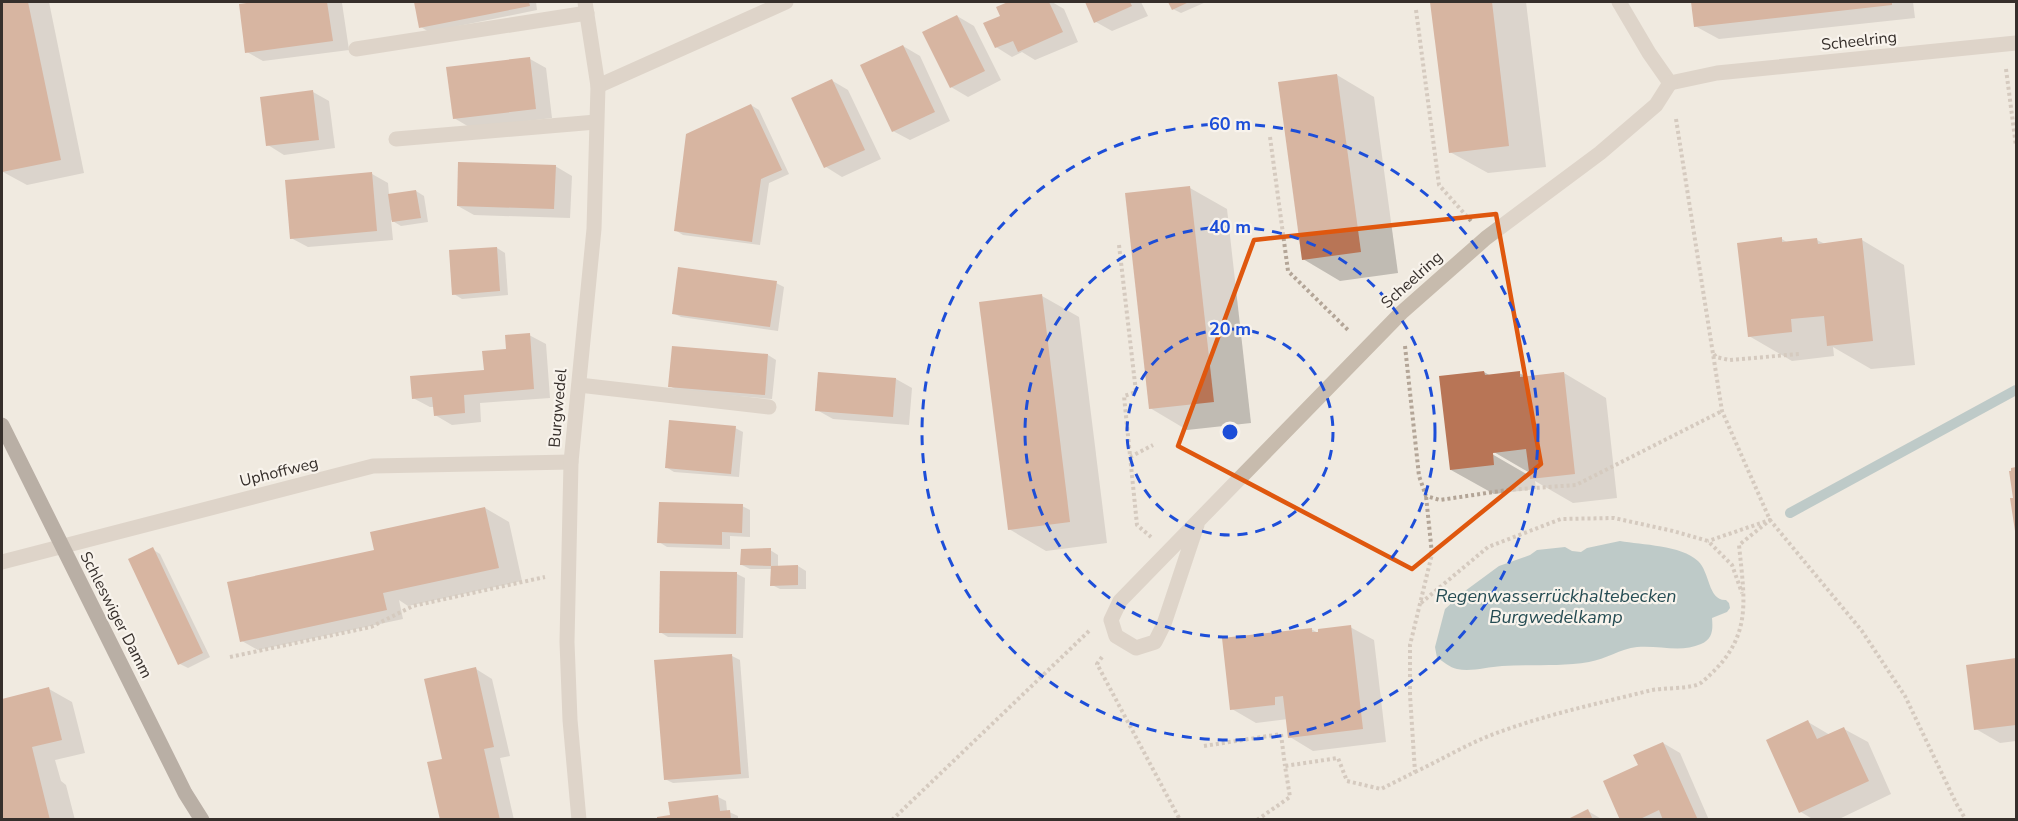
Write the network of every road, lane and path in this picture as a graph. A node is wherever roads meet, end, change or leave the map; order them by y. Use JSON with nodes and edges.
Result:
{"nodes":[{"id":1,"x":786,"y":2,"type":"edge"},
{"id":2,"x":1619,"y":2,"type":"edge"},
{"id":3,"x":586,"y":7,"type":"edge"},
{"id":4,"x":1416,"y":10,"type":"dead end"},
{"id":5,"x":2010,"y":44,"type":"edge"},
{"id":6,"x":356,"y":49,"type":"dead end"},
{"id":7,"x":1670,"y":83,"type":"junction"},
{"id":8,"x":598,"y":86,"type":"junction"},
{"id":9,"x":596,"y":122,"type":"junction"},
{"id":10,"x":1270,"y":137,"type":"dead end"},
{"id":11,"x":396,"y":139,"type":"dead end"},
{"id":12,"x":2016,"y":146,"type":"edge"},
{"id":13,"x":1486,"y":238,"type":"junction"},
{"id":14,"x":1119,"y":245,"type":"dead end"},
{"id":15,"x":1401,"y":313,"type":"junction"},
{"id":16,"x":1711,"y":345,"type":"junction"},
{"id":17,"x":1366,"y":348,"type":"junction"},
{"id":18,"x":1800,"y":354,"type":"dead end"},
{"id":19,"x":579,"y":385,"type":"junction"},
{"id":20,"x":769,"y":407,"type":"dead end"},
{"id":21,"x":1722,"y":411,"type":"junction"},
{"id":22,"x":2,"y":425,"type":"edge"},
{"id":23,"x":1153,"y":445,"type":"dead end"},
{"id":24,"x":1130,"y":457,"type":"junction"},
{"id":25,"x":571,"y":462,"type":"junction"},
{"id":26,"x":1426,"y":496,"type":"junction"},
{"id":27,"x":1770,"y":520,"type":"junction"},
{"id":28,"x":1197,"y":525,"type":"junction"},
{"id":29,"x":1708,"y":541,"type":"junction"},
{"id":30,"x":61,"y":546,"type":"junction"},
{"id":31,"x":1169,"y":553,"type":"junction"},
{"id":32,"x":2,"y":562,"type":"edge"},
{"id":33,"x":569,"y":572,"type":"junction"},
{"id":34,"x":1745,"y":600,"type":"junction"},
{"id":35,"x":1120,"y":601,"type":"junction"},
{"id":36,"x":1419,"y":604,"type":"junction"},
{"id":37,"x":1116,"y":636,"type":"junction"},
{"id":38,"x":230,"y":657,"type":"dead end"},
{"id":39,"x":1204,"y":746,"type":"dead end"},
{"id":40,"x":1285,"y":766,"type":"junction"},
{"id":41,"x":1415,"y":772,"type":"junction"},
{"id":42,"x":202,"y":819,"type":"edge"},
{"id":43,"x":579,"y":819,"type":"edge"},
{"id":44,"x":891,"y":819,"type":"edge"},
{"id":45,"x":1180,"y":819,"type":"edge"},
{"id":46,"x":1257,"y":819,"type":"edge"},
{"id":47,"x":1966,"y":819,"type":"edge"}],
"edges":[{"from":1,"to":8,"type":"street"},
{"from":2,"to":7,"type":"street"},
{"from":3,"to":6,"type":"street"},
{"from":3,"to":8,"type":"street","name":"Burgwedel"},
{"from":4,"to":13,"type":"path"},
{"from":5,"to":7,"type":"street","name":"Scheelring"},
{"from":5,"to":12,"type":"path"},
{"from":7,"to":13,"type":"street","name":"Scheelring"},
{"from":7,"to":16,"type":"path"},
{"from":8,"to":9,"type":"street","name":"Burgwedel"},
{"from":9,"to":11,"type":"street"},
{"from":9,"to":19,"type":"street","name":"Burgwedel"},
{"from":10,"to":17,"type":"path"},
{"from":13,"to":15,"type":"street","name":"Scheelring"},
{"from":14,"to":24,"type":"path"},
{"from":15,"to":17,"type":"street","name":"Scheelring"},
{"from":15,"to":26,"type":"path"},
{"from":16,"to":18,"type":"path"},
{"from":16,"to":21,"type":"path"},
{"from":17,"to":28,"type":"street","name":"Scheelring"},
{"from":19,"to":20,"type":"street"},
{"from":19,"to":25,"type":"street","name":"Burgwedel"},
{"from":21,"to":26,"type":"path"},
{"from":21,"to":27,"type":"path"},
{"from":22,"to":30,"type":"main road","name":"Schleswiger Damm"},
{"from":23,"to":24,"type":"path"},
{"from":24,"to":31,"type":"path"},
{"from":25,"to":30,"type":"street","name":"Uphoffweg"},
{"from":25,"to":33,"type":"street","name":"Burgwedel"},
{"from":26,"to":36,"type":"path"},
{"from":27,"to":29,"type":"path"},
{"from":27,"to":34,"type":"path"},
{"from":27,"to":47,"type":"path"},
{"from":28,"to":31,"type":"street","name":"Scheelring"},
{"from":28,"to":37,"type":"street","name":"Scheelring"},
{"from":29,"to":34,"type":"path"},
{"from":29,"to":36,"type":"path"},
{"from":30,"to":32,"type":"street","name":"Uphoffweg"},
{"from":30,"to":42,"type":"main road","name":"Schleswiger Damm"},
{"from":31,"to":35,"type":"street","name":"Scheelring"},
{"from":33,"to":38,"type":"path"},
{"from":33,"to":43,"type":"street","name":"Burgwedel"},
{"from":34,"to":41,"type":"path"},
{"from":35,"to":37,"type":"street"},
{"from":35,"to":44,"type":"path"},
{"from":36,"to":41,"type":"path"},
{"from":37,"to":45,"type":"path"},
{"from":39,"to":40,"type":"path"},
{"from":40,"to":41,"type":"path"},
{"from":40,"to":46,"type":"path"}]}
